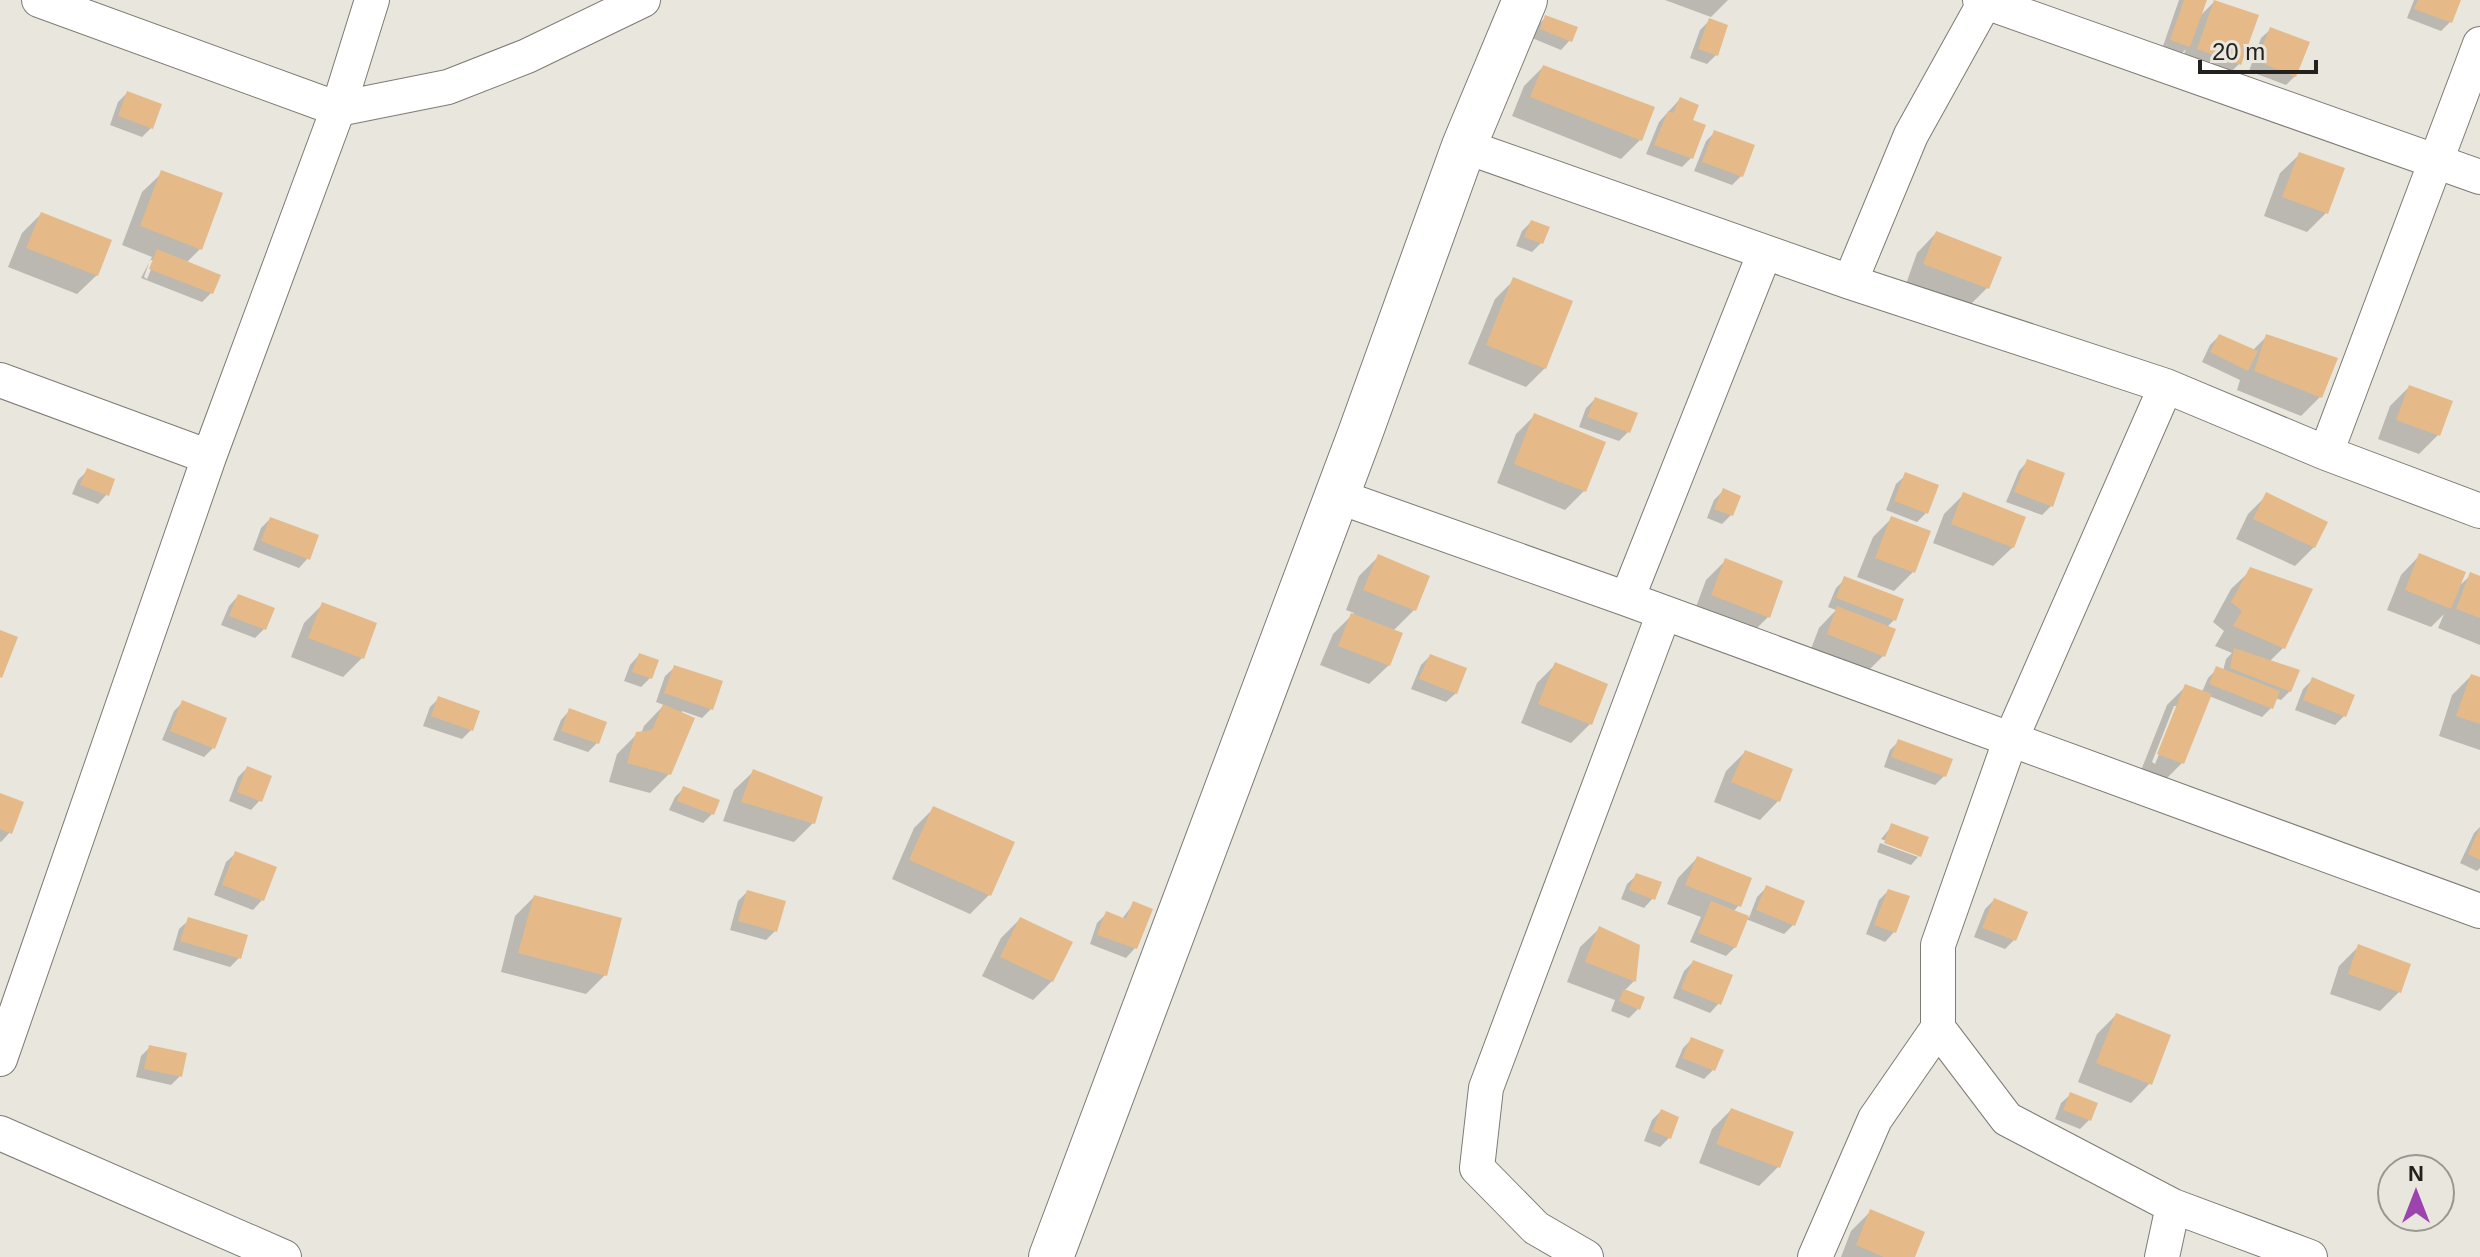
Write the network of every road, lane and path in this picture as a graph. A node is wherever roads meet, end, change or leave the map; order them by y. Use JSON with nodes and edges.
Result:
{"nodes":[{"id":1,"x":39,"y":0,"type":"edge"},
{"id":2,"x":372,"y":0,"type":"edge"},
{"id":3,"x":643,"y":0,"type":"edge"},
{"id":4,"x":1525,"y":0,"type":"edge"},
{"id":5,"x":1983,"y":1,"type":"edge"},
{"id":6,"x":2480,"y":44,"type":"edge"},
{"id":7,"x":338,"y":109,"type":"junction"},
{"id":8,"x":1464,"y":146,"type":"junction"},
{"id":9,"x":2437,"y":161,"type":"junction"},
{"id":10,"x":2480,"y":177,"type":"edge"},
{"id":11,"x":1765,"y":252,"type":"junction"},
{"id":12,"x":1850,"y":282,"type":"junction"},
{"id":13,"x":0,"y":380,"type":"edge"},
{"id":14,"x":2166,"y":386,"type":"junction"},
{"id":15,"x":2326,"y":453,"type":"junction"},
{"id":16,"x":209,"y":457,"type":"junction"},
{"id":17,"x":1337,"y":496,"type":"junction"},
{"id":18,"x":2480,"y":511,"type":"edge"},
{"id":19,"x":1627,"y":599,"type":"junction"},
{"id":20,"x":1664,"y":613,"type":"junction"},
{"id":21,"x":2010,"y":741,"type":"junction"},
{"id":22,"x":2480,"y":911,"type":"edge"},
{"id":23,"x":1938,"y":1028,"type":"junction"},
{"id":24,"x":0,"y":1059,"type":"edge"},
{"id":25,"x":0,"y":1133,"type":"edge"},
{"id":26,"x":2173,"y":1206,"type":"junction"},
{"id":27,"x":284,"y":1257,"type":"edge"},
{"id":28,"x":1051,"y":1257,"type":"edge"},
{"id":29,"x":1586,"y":1257,"type":"edge"},
{"id":30,"x":1815,"y":1257,"type":"edge"},
{"id":31,"x":2162,"y":1257,"type":"edge"},
{"id":32,"x":2310,"y":1257,"type":"edge"}],
"edges":[{"from":1,"to":7,"type":"street"},
{"from":2,"to":7,"type":"street"},
{"from":3,"to":7,"type":"street"},
{"from":4,"to":8,"type":"street"},
{"from":5,"to":9,"type":"street"},
{"from":5,"to":12,"type":"street"},
{"from":6,"to":9,"type":"street"},
{"from":7,"to":16,"type":"street"},
{"from":8,"to":11,"type":"street"},
{"from":8,"to":17,"type":"street"},
{"from":9,"to":10,"type":"street"},
{"from":9,"to":15,"type":"street"},
{"from":11,"to":12,"type":"street"},
{"from":11,"to":19,"type":"street"},
{"from":12,"to":14,"type":"street"},
{"from":13,"to":16,"type":"street"},
{"from":14,"to":15,"type":"street"},
{"from":14,"to":21,"type":"street"},
{"from":15,"to":18,"type":"street"},
{"from":16,"to":24,"type":"street"},
{"from":17,"to":19,"type":"street"},
{"from":17,"to":28,"type":"street"},
{"from":19,"to":20,"type":"street"},
{"from":20,"to":21,"type":"street"},
{"from":20,"to":29,"type":"street"},
{"from":21,"to":22,"type":"street"},
{"from":21,"to":23,"type":"street"},
{"from":23,"to":26,"type":"street"},
{"from":23,"to":30,"type":"street"},
{"from":25,"to":27,"type":"street"},
{"from":26,"to":31,"type":"street"},
{"from":26,"to":32,"type":"street"}]}
